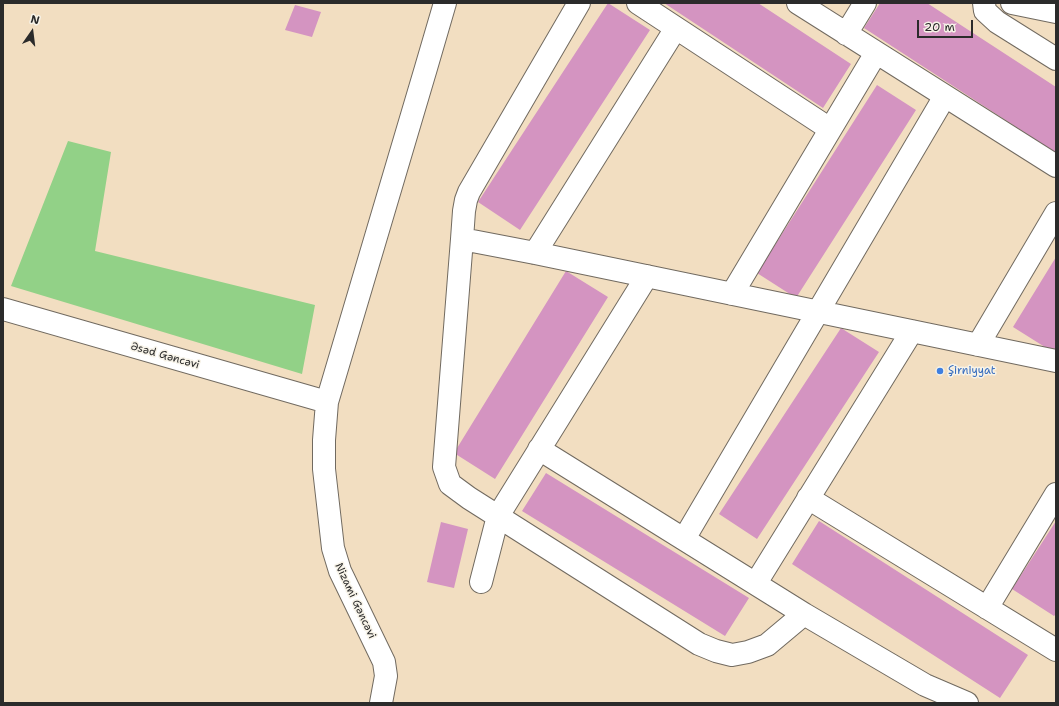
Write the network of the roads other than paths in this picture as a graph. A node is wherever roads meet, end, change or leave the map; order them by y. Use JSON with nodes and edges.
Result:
{"nodes":[{"id":1,"x":445,"y":3,"type":"edge"},
{"id":2,"x":579,"y":3,"type":"edge"},
{"id":3,"x":638,"y":3,"type":"edge"},
{"id":4,"x":798,"y":3,"type":"edge"},
{"id":5,"x":865,"y":3,"type":"edge"},
{"id":6,"x":984,"y":3,"type":"edge"},
{"id":7,"x":1012,"y":3,"type":"edge"},
{"id":8,"x":1056,"y":12,"type":"edge"},
{"id":9,"x":676,"y":28,"type":"junction"},
{"id":10,"x":846,"y":34,"type":"junction"},
{"id":11,"x":876,"y":53,"type":"junction"},
{"id":12,"x":1056,"y":59,"type":"edge"},
{"id":13,"x":945,"y":96,"type":"junction"},
{"id":14,"x":830,"y":129,"type":"junction"},
{"id":15,"x":1056,"y":166,"type":"edge"},
{"id":16,"x":1056,"y":213,"type":"edge"},
{"id":17,"x":462,"y":239,"type":"junction"},
{"id":18,"x":535,"y":253,"type":"junction"},
{"id":19,"x":647,"y":276,"type":"junction"},
{"id":20,"x":732,"y":294,"type":"junction"},
{"id":21,"x":3,"y":309,"type":"edge"},
{"id":22,"x":818,"y":312,"type":"junction"},
{"id":23,"x":912,"y":331,"type":"junction"},
{"id":24,"x":978,"y":345,"type":"junction"},
{"id":25,"x":1056,"y":361,"type":"edge"},
{"id":26,"x":327,"y":402,"type":"junction"},
{"id":27,"x":539,"y":449,"type":"junction"},
{"id":28,"x":1056,"y":494,"type":"edge"},
{"id":29,"x":808,"y":498,"type":"junction"},
{"id":30,"x":498,"y":516,"type":"junction"},
{"id":31,"x":684,"y":539,"type":"junction"},
{"id":32,"x":481,"y":582,"type":"dead end"},
{"id":33,"x":756,"y":583,"type":"junction"},
{"id":34,"x":987,"y":608,"type":"junction"},
{"id":35,"x":804,"y":614,"type":"junction"},
{"id":36,"x":1056,"y":650,"type":"edge"},
{"id":37,"x":381,"y":703,"type":"edge"},
{"id":38,"x":967,"y":703,"type":"edge"}],
"edges":[{"from":1,"to":26,"type":"street","name":"Nizami Gəncəvi"},
{"from":2,"to":17,"type":"street"},
{"from":3,"to":9,"type":"street"},
{"from":4,"to":10,"type":"street"},
{"from":5,"to":10,"type":"street"},
{"from":6,"to":12,"type":"street"},
{"from":7,"to":8,"type":"street"},
{"from":9,"to":14,"type":"street"},
{"from":9,"to":18,"type":"street"},
{"from":10,"to":11,"type":"street"},
{"from":11,"to":13,"type":"street"},
{"from":11,"to":14,"type":"street"},
{"from":13,"to":15,"type":"street"},
{"from":13,"to":22,"type":"street"},
{"from":14,"to":20,"type":"street"},
{"from":16,"to":24,"type":"street"},
{"from":17,"to":18,"type":"street"},
{"from":17,"to":30,"type":"street"},
{"from":18,"to":19,"type":"street"},
{"from":19,"to":20,"type":"street"},
{"from":19,"to":27,"type":"street"},
{"from":20,"to":22,"type":"street"},
{"from":21,"to":26,"type":"street","name":"Əsəd Gəncəvi"},
{"from":22,"to":23,"type":"street"},
{"from":22,"to":31,"type":"street"},
{"from":23,"to":24,"type":"street"},
{"from":23,"to":29,"type":"street"},
{"from":24,"to":25,"type":"street"},
{"from":26,"to":37,"type":"street","name":"Nizami Gəncəvi"},
{"from":27,"to":30,"type":"street"},
{"from":27,"to":31,"type":"street"},
{"from":28,"to":34,"type":"street"},
{"from":29,"to":33,"type":"street"},
{"from":29,"to":34,"type":"street"},
{"from":30,"to":32,"type":"street"},
{"from":30,"to":35,"type":"street"},
{"from":31,"to":33,"type":"street"},
{"from":33,"to":35,"type":"street"},
{"from":34,"to":36,"type":"street"},
{"from":35,"to":38,"type":"street"}]}
